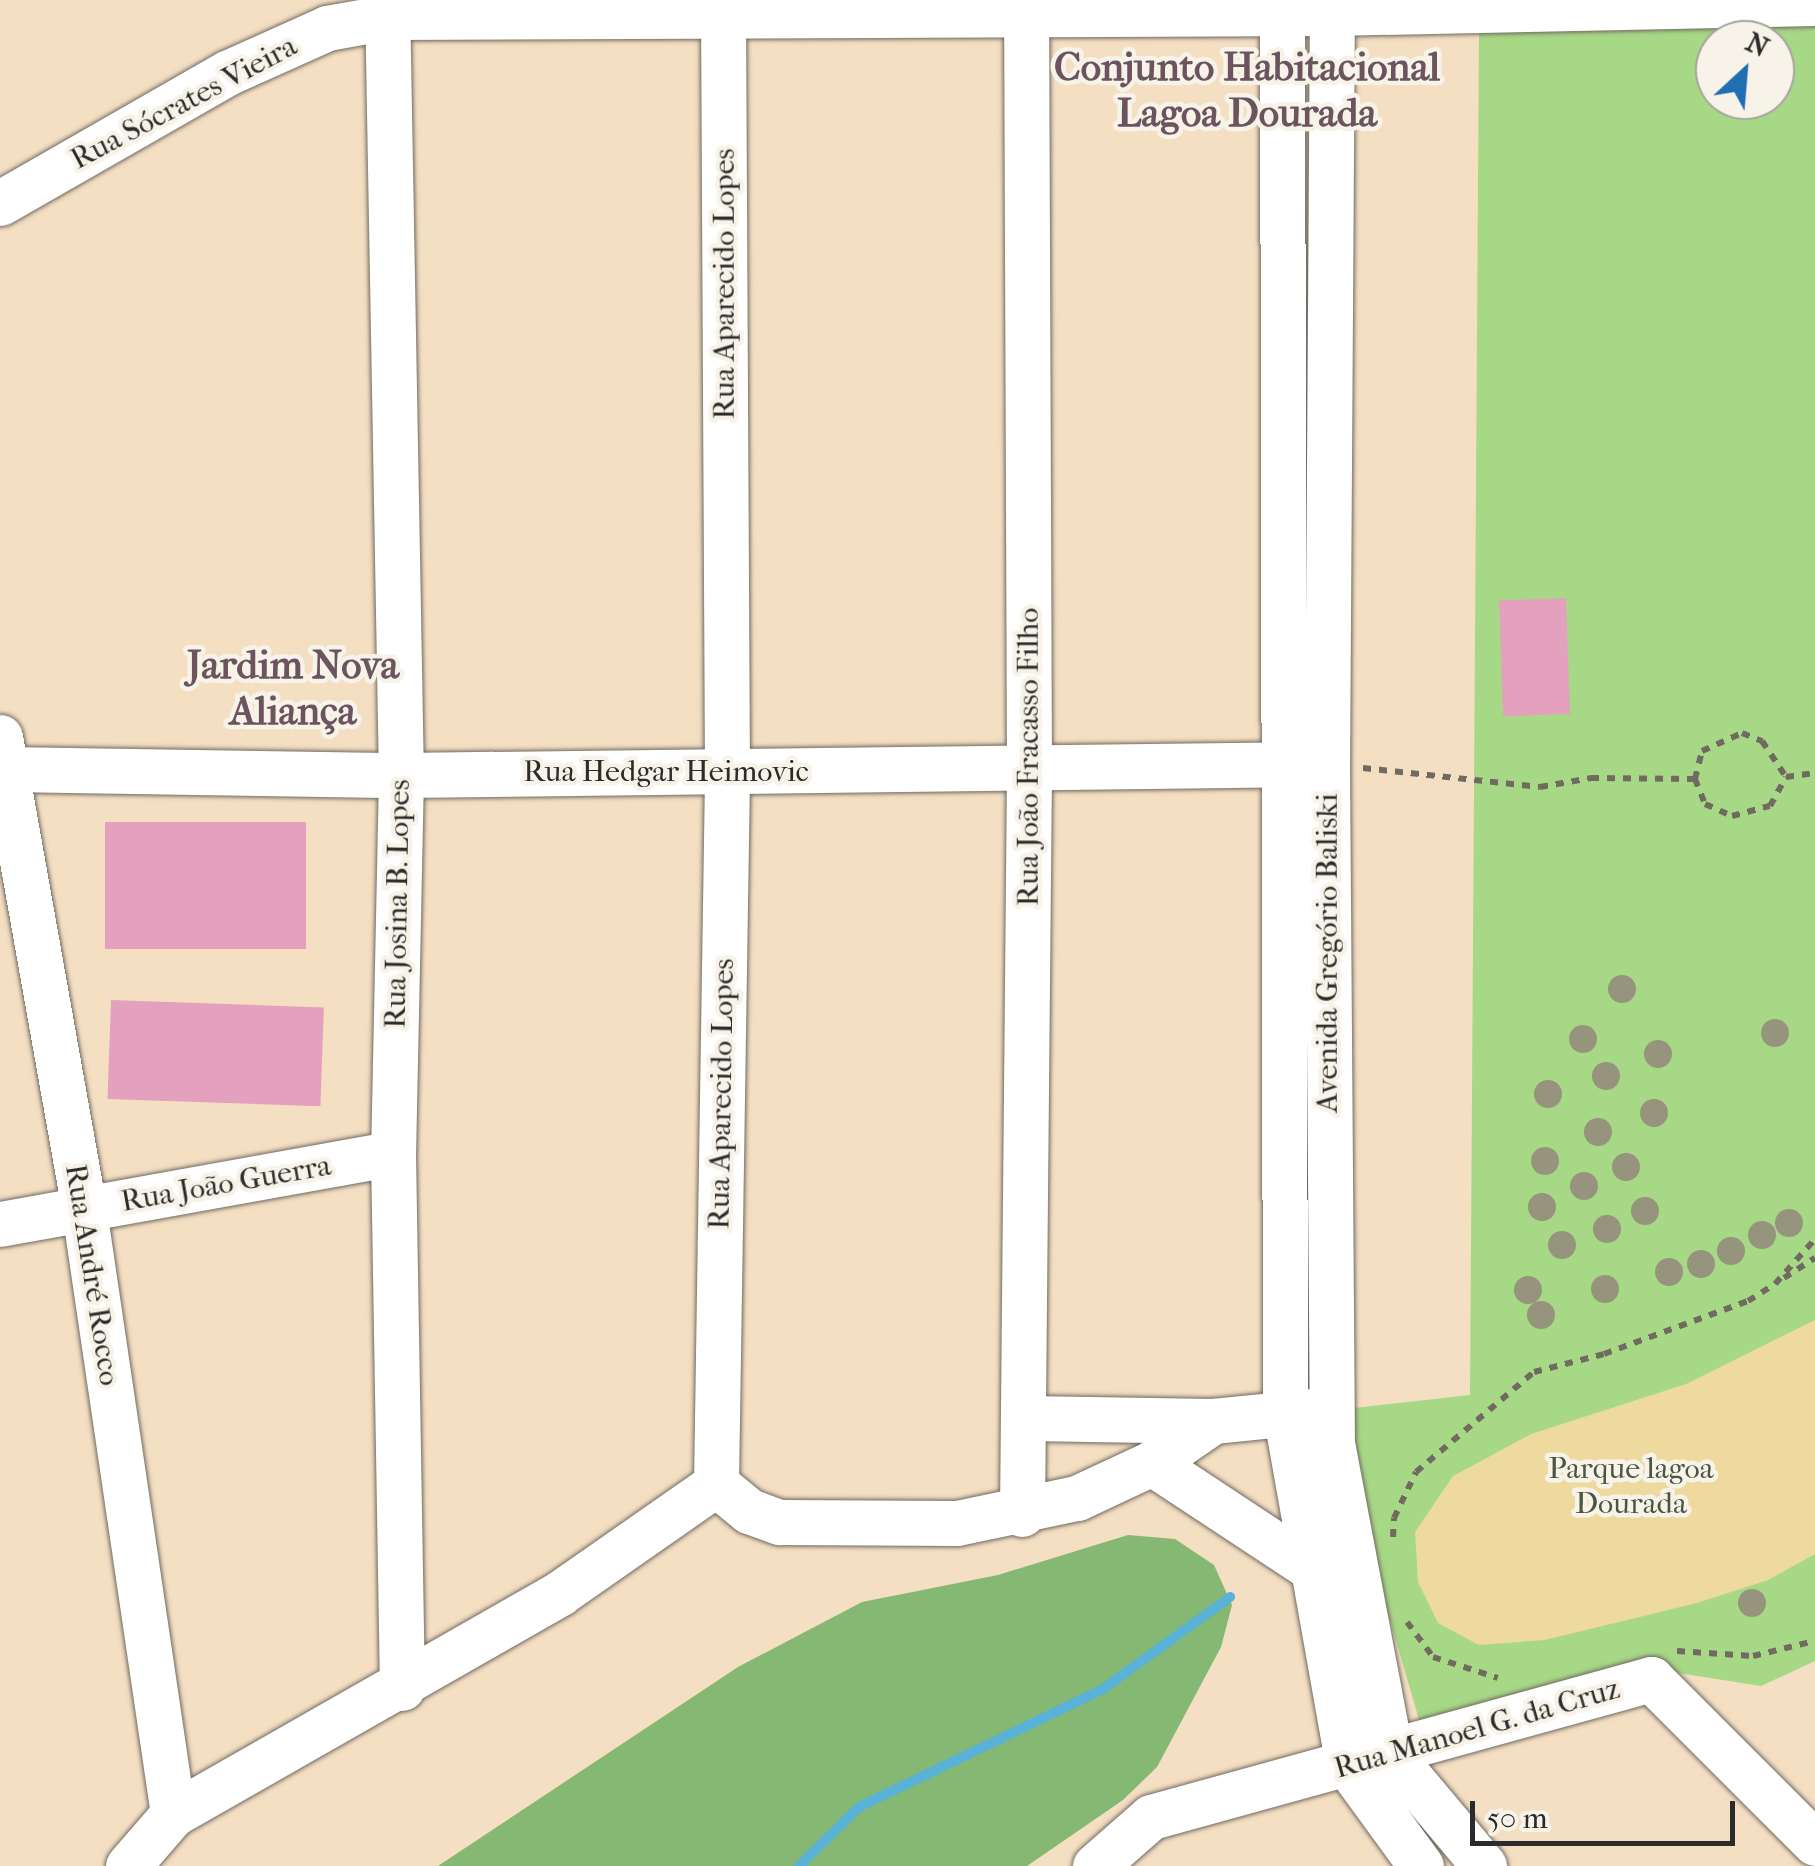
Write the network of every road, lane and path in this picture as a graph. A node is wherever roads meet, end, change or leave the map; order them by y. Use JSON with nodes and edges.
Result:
{"nodes":[{"id":1,"x":1749,"y":2,"type":"edge"},
{"id":2,"x":1815,"y":2,"type":"edge"},
{"id":3,"x":1282,"y":6,"type":"edge"},
{"id":4,"x":1332,"y":6,"type":"edge"},
{"id":5,"x":1026,"y":7,"type":"edge"},
{"id":6,"x":387,"y":9,"type":"edge"},
{"id":7,"x":723,"y":9,"type":"edge"},
{"id":8,"x":0,"y":203,"type":"edge"},
{"id":9,"x":3,"y":753,"type":"edge"},
{"id":10,"x":1306,"y":764,"type":"junction"},
{"id":11,"x":1030,"y":770,"type":"junction"},
{"id":12,"x":727,"y":772,"type":"junction"},
{"id":13,"x":1815,"y":773,"type":"edge"},
{"id":14,"x":401,"y":775,"type":"junction"},
{"id":15,"x":1786,"y":777,"type":"junction"},
{"id":16,"x":1694,"y":779,"type":"junction"},
{"id":17,"x":393,"y":1153,"type":"junction"},
{"id":18,"x":84,"y":1210,"type":"junction"},
{"id":19,"x":0,"y":1224,"type":"edge"},
{"id":20,"x":1815,"y":1238,"type":"edge"},
{"id":21,"x":1815,"y":1258,"type":"edge"},
{"id":22,"x":1775,"y":1284,"type":"junction"},
{"id":23,"x":1330,"y":1410,"type":"junction"},
{"id":24,"x":1286,"y":1412,"type":"junction"},
{"id":25,"x":1027,"y":1418,"type":"junction"},
{"id":26,"x":1213,"y":1421,"type":"junction"},
{"id":27,"x":1152,"y":1463,"type":"junction"},
{"id":28,"x":716,"y":1484,"type":"junction"},
{"id":29,"x":1022,"y":1514,"type":"junction"},
{"id":30,"x":1392,"y":1552,"type":"dead end"},
{"id":31,"x":1314,"y":1570,"type":"junction"},
{"id":32,"x":1402,"y":1605,"type":"dead end"},
{"id":33,"x":1815,"y":1641,"type":"edge"},
{"id":34,"x":1670,"y":1651,"type":"dead end"},
{"id":35,"x":1504,"y":1678,"type":"dead end"},
{"id":36,"x":402,"y":1688,"type":"junction"},
{"id":37,"x":1370,"y":1761,"type":"junction"},
{"id":38,"x":172,"y":1814,"type":"junction"},
{"id":39,"x":1815,"y":1843,"type":"edge"},
{"id":40,"x":128,"y":1866,"type":"edge"},
{"id":41,"x":1095,"y":1866,"type":"edge"},
{"id":42,"x":1421,"y":1866,"type":"edge"},
{"id":43,"x":1484,"y":1866,"type":"edge"}],
"edges":[{"from":1,"to":2,"type":"street","name":"Rua Sócrates Vieira"},
{"from":1,"to":4,"type":"street","name":"Rua Sócrates Vieira"},
{"from":3,"to":4,"type":"street","name":"Rua Sócrates Vieira"},
{"from":3,"to":5,"type":"street","name":"Rua Sócrates Vieira"},
{"from":3,"to":10,"type":"street","name":"Avenida Gregório Baliski"},
{"from":4,"to":10,"type":"street","name":"Avenida Gregório Baliski"},
{"from":5,"to":7,"type":"street","name":"Rua Sócrates Vieira"},
{"from":5,"to":11,"type":"street","name":"Rua João Fracasso Filho"},
{"from":6,"to":7,"type":"street","name":"Rua Sócrates Vieira"},
{"from":6,"to":8,"type":"street","name":"Rua Sócrates Vieira"},
{"from":6,"to":14,"type":"street","name":"Rua Josina B. Lopes"},
{"from":7,"to":12,"type":"street","name":"Rua Aparecido Lopes"},
{"from":9,"to":14,"type":"street","name":"Rua Hedgar Heimovic"},
{"from":9,"to":18,"type":"street","name":"Rua André Rocco"},
{"from":10,"to":11,"type":"street","name":"Rua Hedgar Heimovic"},
{"from":10,"to":16,"type":"path"},
{"from":10,"to":23,"type":"street","name":"Avenida Gregório Baliski"},
{"from":10,"to":24,"type":"street","name":"Avenida Gregório Baliski"},
{"from":11,"to":12,"type":"street","name":"Rua Hedgar Heimovic"},
{"from":11,"to":25,"type":"street","name":"Rua João Fracasso Filho"},
{"from":12,"to":14,"type":"street","name":"Rua Hedgar Heimovic"},
{"from":12,"to":28,"type":"street","name":"Rua Aparecido Lopes"},
{"from":13,"to":15,"type":"path"},
{"from":14,"to":17,"type":"street","name":"Rua Josina B. Lopes"},
{"from":15,"to":16,"type":"path"},
{"from":15,"to":16,"type":"path"},
{"from":17,"to":18,"type":"street","name":"Rua João Guerra"},
{"from":17,"to":36,"type":"street","name":"Rua Josina B. Lopes"},
{"from":18,"to":19,"type":"street","name":"Rua João Guerra"},
{"from":18,"to":38,"type":"street","name":"Rua André Rocco"},
{"from":20,"to":22,"type":"path"},
{"from":21,"to":22,"type":"path"},
{"from":22,"to":30,"type":"path"},
{"from":23,"to":24,"type":"street"},
{"from":23,"to":37,"type":"street","name":"Avenida Gregório Baliski"},
{"from":24,"to":26,"type":"street"},
{"from":24,"to":31,"type":"street","name":"Avenida Gregório Baliski"},
{"from":25,"to":26,"type":"street"},
{"from":25,"to":29,"type":"street","name":"Rua João Fracasso Filho"},
{"from":26,"to":27,"type":"street"},
{"from":27,"to":29,"type":"street"},
{"from":27,"to":31,"type":"street"},
{"from":28,"to":29,"type":"street"},
{"from":28,"to":36,"type":"street"},
{"from":31,"to":37,"type":"street","name":"Avenida Gregório Baliski"},
{"from":32,"to":35,"type":"path"},
{"from":33,"to":34,"type":"path"},
{"from":36,"to":38,"type":"street"},
{"from":37,"to":39,"type":"street","name":"Rua Manoel G. da Cruz"},
{"from":37,"to":41,"type":"street","name":"Rua Manoel G. da Cruz"},
{"from":37,"to":42,"type":"street","name":"Avenida Gregório Baliski"},
{"from":37,"to":43,"type":"street"},
{"from":38,"to":40,"type":"street"}]}
